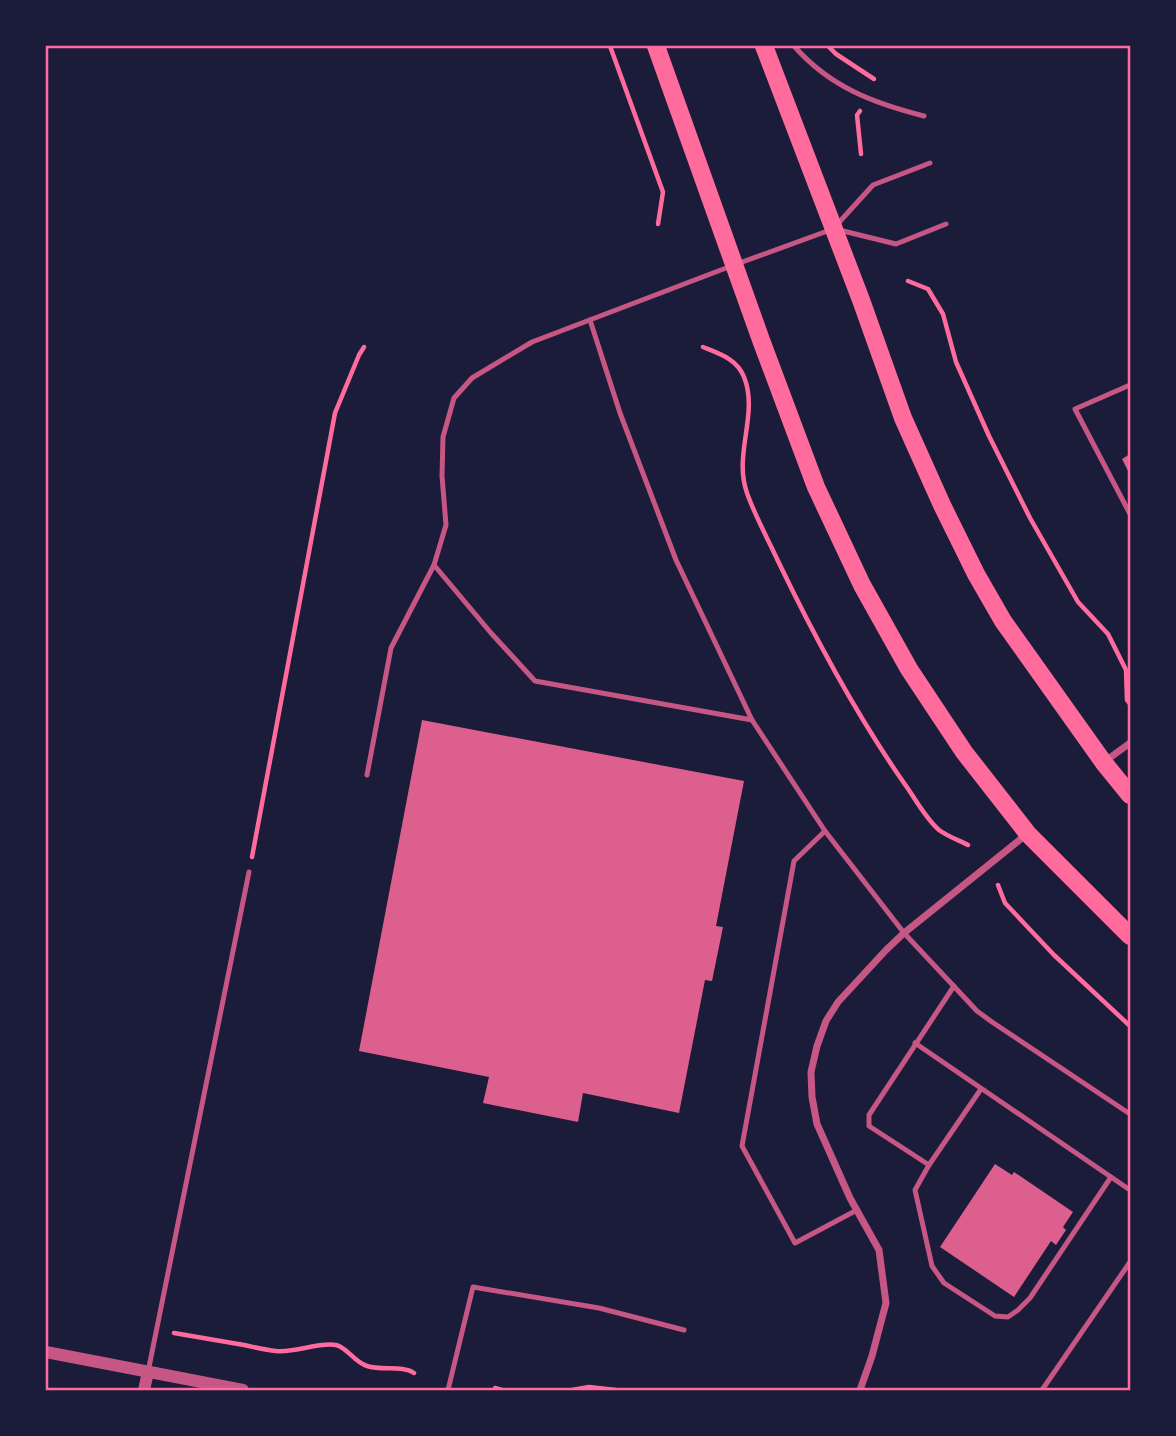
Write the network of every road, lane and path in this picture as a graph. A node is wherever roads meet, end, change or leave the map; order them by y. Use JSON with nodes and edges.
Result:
{"nodes":[{"id":1,"x":610,"y":46,"type":"edge"},
{"id":2,"x":656,"y":46,"type":"edge"},
{"id":3,"x":764,"y":46,"type":"edge"},
{"id":4,"x":794,"y":46,"type":"edge"},
{"id":5,"x":828,"y":46,"type":"edge"},
{"id":6,"x":877,"y":81,"type":"dead end"},
{"id":7,"x":924,"y":116,"type":"dead end"},
{"id":8,"x":930,"y":163,"type":"dead end"},
{"id":9,"x":658,"y":224,"type":"dead end"},
{"id":10,"x":946,"y":224,"type":"dead end"},
{"id":11,"x":833,"y":229,"type":"junction"},
{"id":12,"x":734,"y":265,"type":"junction"},
{"id":13,"x":908,"y":281,"type":"dead end"},
{"id":14,"x":590,"y":320,"type":"junction"},
{"id":15,"x":364,"y":347,"type":"dead end"},
{"id":16,"x":703,"y":347,"type":"dead end"},
{"id":17,"x":1130,"y":385,"type":"edge"},
{"id":18,"x":1130,"y":514,"type":"edge"},
{"id":19,"x":434,"y":565,"type":"junction"},
{"id":20,"x":1130,"y":704,"type":"edge"},
{"id":21,"x":752,"y":720,"type":"junction"},
{"id":22,"x":1130,"y":743,"type":"edge"},
{"id":23,"x":1104,"y":763,"type":"junction"},
{"id":24,"x":367,"y":775,"type":"dead end"},
{"id":25,"x":1130,"y":794,"type":"edge"},
{"id":26,"x":825,"y":831,"type":"junction"},
{"id":27,"x":1028,"y":834,"type":"junction"},
{"id":28,"x":968,"y":845,"type":"dead end"},
{"id":29,"x":249,"y":872,"type":"joint"},
{"id":30,"x":998,"y":885,"type":"dead end"},
{"id":31,"x":904,"y":933,"type":"junction"},
{"id":32,"x":1130,"y":936,"type":"edge"},
{"id":33,"x":954,"y":986,"type":"junction"},
{"id":34,"x":1130,"y":1026,"type":"edge"},
{"id":35,"x":915,"y":1043,"type":"junction"},
{"id":36,"x":981,"y":1088,"type":"junction"},
{"id":37,"x":1130,"y":1114,"type":"edge"},
{"id":38,"x":929,"y":1165,"type":"junction"},
{"id":39,"x":1111,"y":1177,"type":"junction"},
{"id":40,"x":1130,"y":1190,"type":"edge"},
{"id":41,"x":857,"y":1210,"type":"junction"},
{"id":42,"x":1130,"y":1262,"type":"edge"},
{"id":43,"x":156,"y":1330,"type":"junction"},
{"id":44,"x":684,"y":1330,"type":"dead end"},
{"id":45,"x":46,"y":1352,"type":"edge"},
{"id":46,"x":148,"y":1372,"type":"junction"},
{"id":47,"x":414,"y":1373,"type":"dead end"},
{"id":48,"x":495,"y":1388,"type":"dead end"},
{"id":49,"x":144,"y":1391,"type":"edge"},
{"id":50,"x":243,"y":1391,"type":"edge"},
{"id":51,"x":448,"y":1391,"type":"edge"},
{"id":52,"x":502,"y":1391,"type":"edge"},
{"id":53,"x":572,"y":1391,"type":"edge"},
{"id":54,"x":616,"y":1391,"type":"edge"},
{"id":55,"x":860,"y":1391,"type":"edge"},
{"id":56,"x":1042,"y":1391,"type":"edge"}],
"edges":[{"from":1,"to":9,"type":"path"},
{"from":2,"to":12,"type":"main road"},
{"from":3,"to":11,"type":"main road"},
{"from":4,"to":7,"type":"lane"},
{"from":5,"to":6,"type":"path"},
{"from":8,"to":11,"type":"lane"},
{"from":10,"to":11,"type":"lane"},
{"from":11,"to":12,"type":"lane"},
{"from":11,"to":23,"type":"main road"},
{"from":12,"to":14,"type":"lane"},
{"from":12,"to":27,"type":"main road"},
{"from":13,"to":20,"type":"path"},
{"from":14,"to":19,"type":"lane"},
{"from":14,"to":21,"type":"lane"},
{"from":15,"to":29,"type":"path"},
{"from":16,"to":28,"type":"path"},
{"from":17,"to":18,"type":"lane"},
{"from":19,"to":21,"type":"lane"},
{"from":19,"to":24,"type":"lane"},
{"from":21,"to":26,"type":"lane"},
{"from":22,"to":23,"type":"street"},
{"from":23,"to":25,"type":"main road"},
{"from":26,"to":31,"type":"lane"},
{"from":26,"to":41,"type":"lane"},
{"from":27,"to":31,"type":"street"},
{"from":27,"to":32,"type":"main road"},
{"from":29,"to":43,"type":"lane"},
{"from":30,"to":34,"type":"path"},
{"from":31,"to":33,"type":"lane"},
{"from":31,"to":41,"type":"street"},
{"from":33,"to":35,"type":"lane"},
{"from":33,"to":37,"type":"lane"},
{"from":35,"to":36,"type":"lane"},
{"from":35,"to":38,"type":"lane"},
{"from":36,"to":38,"type":"lane"},
{"from":36,"to":39,"type":"lane"},
{"from":38,"to":39,"type":"lane"},
{"from":39,"to":40,"type":"lane"},
{"from":41,"to":55,"type":"street"},
{"from":42,"to":56,"type":"lane"},
{"from":43,"to":46,"type":"lane"},
{"from":43,"to":47,"type":"path"},
{"from":44,"to":51,"type":"lane"},
{"from":45,"to":46,"type":"street"},
{"from":46,"to":49,"type":"street"},
{"from":46,"to":50,"type":"street"},
{"from":48,"to":52,"type":"path"},
{"from":53,"to":54,"type":"path"}]}
